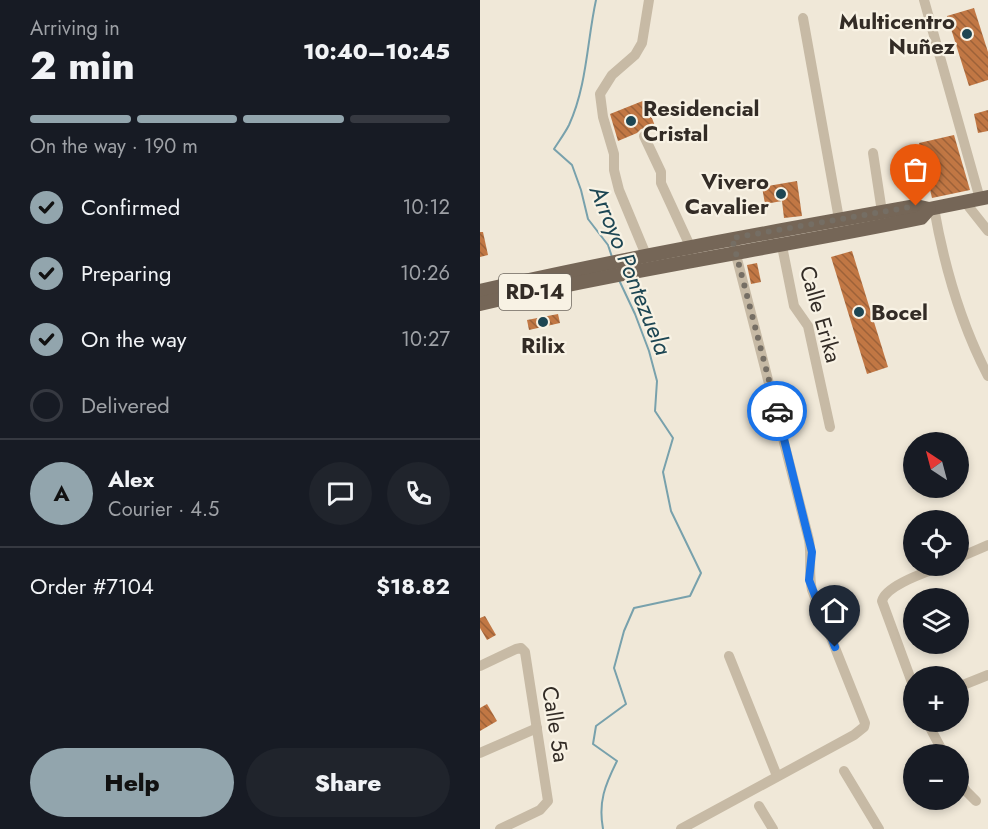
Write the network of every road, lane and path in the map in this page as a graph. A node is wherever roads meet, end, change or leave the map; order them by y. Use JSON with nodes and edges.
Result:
{"nodes":[{"id":1,"x":649,"y":0,"type":"edge"},
{"id":2,"x":924,"y":0,"type":"edge"},
{"id":3,"x":803,"y":18,"type":"dead end"},
{"id":4,"x":644,"y":136,"type":"dead end"},
{"id":5,"x":873,"y":153,"type":"dead end"},
{"id":6,"x":984,"y":198,"type":"edge"},
{"id":7,"x":965,"y":202,"type":"junction"},
{"id":8,"x":931,"y":208,"type":"junction"},
{"id":9,"x":882,"y":212,"type":"junction"},
{"id":10,"x":839,"y":219,"type":"junction"},
{"id":11,"x":988,"y":231,"type":"edge"},
{"id":12,"x":732,"y":238,"type":"junction"},
{"id":13,"x":690,"y":246,"type":"junction"},
{"id":14,"x":782,"y":246,"type":"junction"},
{"id":15,"x":735,"y":253,"type":"junction"},
{"id":16,"x":642,"y":256,"type":"junction"},
{"id":17,"x":588,"y":273,"type":"junction"},
{"id":18,"x":480,"y":291,"type":"edge"},
{"id":19,"x":480,"y":304,"type":"edge"},
{"id":20,"x":988,"y":376,"type":"edge"},
{"id":21,"x":830,"y":428,"type":"dead end"},
{"id":22,"x":988,"y":545,"type":"edge"},
{"id":23,"x":969,"y":553,"type":"edge"},
{"id":24,"x":919,"y":576,"type":"edge"},
{"id":25,"x":729,"y":656,"type":"dead end"},
{"id":26,"x":480,"y":666,"type":"edge"},
{"id":27,"x":905,"y":666,"type":"edge"},
{"id":28,"x":988,"y":675,"type":"edge"},
{"id":29,"x":969,"y":683,"type":"edge"},
{"id":30,"x":537,"y":728,"type":"junction"},
{"id":31,"x":480,"y":753,"type":"edge"},
{"id":32,"x":844,"y":771,"type":"dead end"},
{"id":33,"x":777,"y":776,"type":"junction"},
{"id":34,"x":969,"y":794,"type":"edge"},
{"id":35,"x":976,"y":801,"type":"dead end"},
{"id":36,"x":759,"y":806,"type":"dead end"},
{"id":37,"x":500,"y":829,"type":"edge"},
{"id":38,"x":681,"y":829,"type":"edge"},
{"id":39,"x":773,"y":829,"type":"edge"},
{"id":40,"x":879,"y":829,"type":"edge"}],
"edges":[{"from":1,"to":16,"type":"street"},
{"from":2,"to":6,"type":"street"},
{"from":3,"to":10,"type":"street"},
{"from":4,"to":13,"type":"street"},
{"from":5,"to":9,"type":"street"},
{"from":6,"to":7,"type":"main road","number":"RD-14"},
{"from":7,"to":8,"type":"main road","number":"RD-14"},
{"from":7,"to":11,"type":"street"},
{"from":8,"to":9,"type":"main road","number":"RD-14"},
{"from":8,"to":14,"type":"main road","number":"RD-14"},
{"from":8,"to":20,"type":"street"},
{"from":9,"to":10,"type":"main road","number":"RD-14"},
{"from":10,"to":12,"type":"main road","number":"RD-14"},
{"from":12,"to":13,"type":"main road","number":"RD-14"},
{"from":12,"to":15,"type":"street"},
{"from":13,"to":16,"type":"main road","number":"RD-14"},
{"from":14,"to":15,"type":"main road","number":"RD-14"},
{"from":14,"to":21,"type":"street","name":"Calle Erika"},
{"from":15,"to":17,"type":"main road","number":"RD-14"},
{"from":15,"to":33,"type":"street"},
{"from":16,"to":17,"type":"main road","number":"RD-14"},
{"from":17,"to":18,"type":"main road","number":"RD-14"},
{"from":17,"to":19,"type":"main road","number":"RD-14"},
{"from":22,"to":23,"type":"street"},
{"from":24,"to":27,"type":"street"},
{"from":25,"to":33,"type":"street"},
{"from":26,"to":30,"type":"street","name":"Calle 5a"},
{"from":28,"to":29,"type":"street"},
{"from":30,"to":31,"type":"street"},
{"from":30,"to":37,"type":"street","name":"Calle 5a"},
{"from":32,"to":40,"type":"street"},
{"from":33,"to":38,"type":"street"},
{"from":34,"to":35,"type":"street"},
{"from":36,"to":39,"type":"street"}]}
